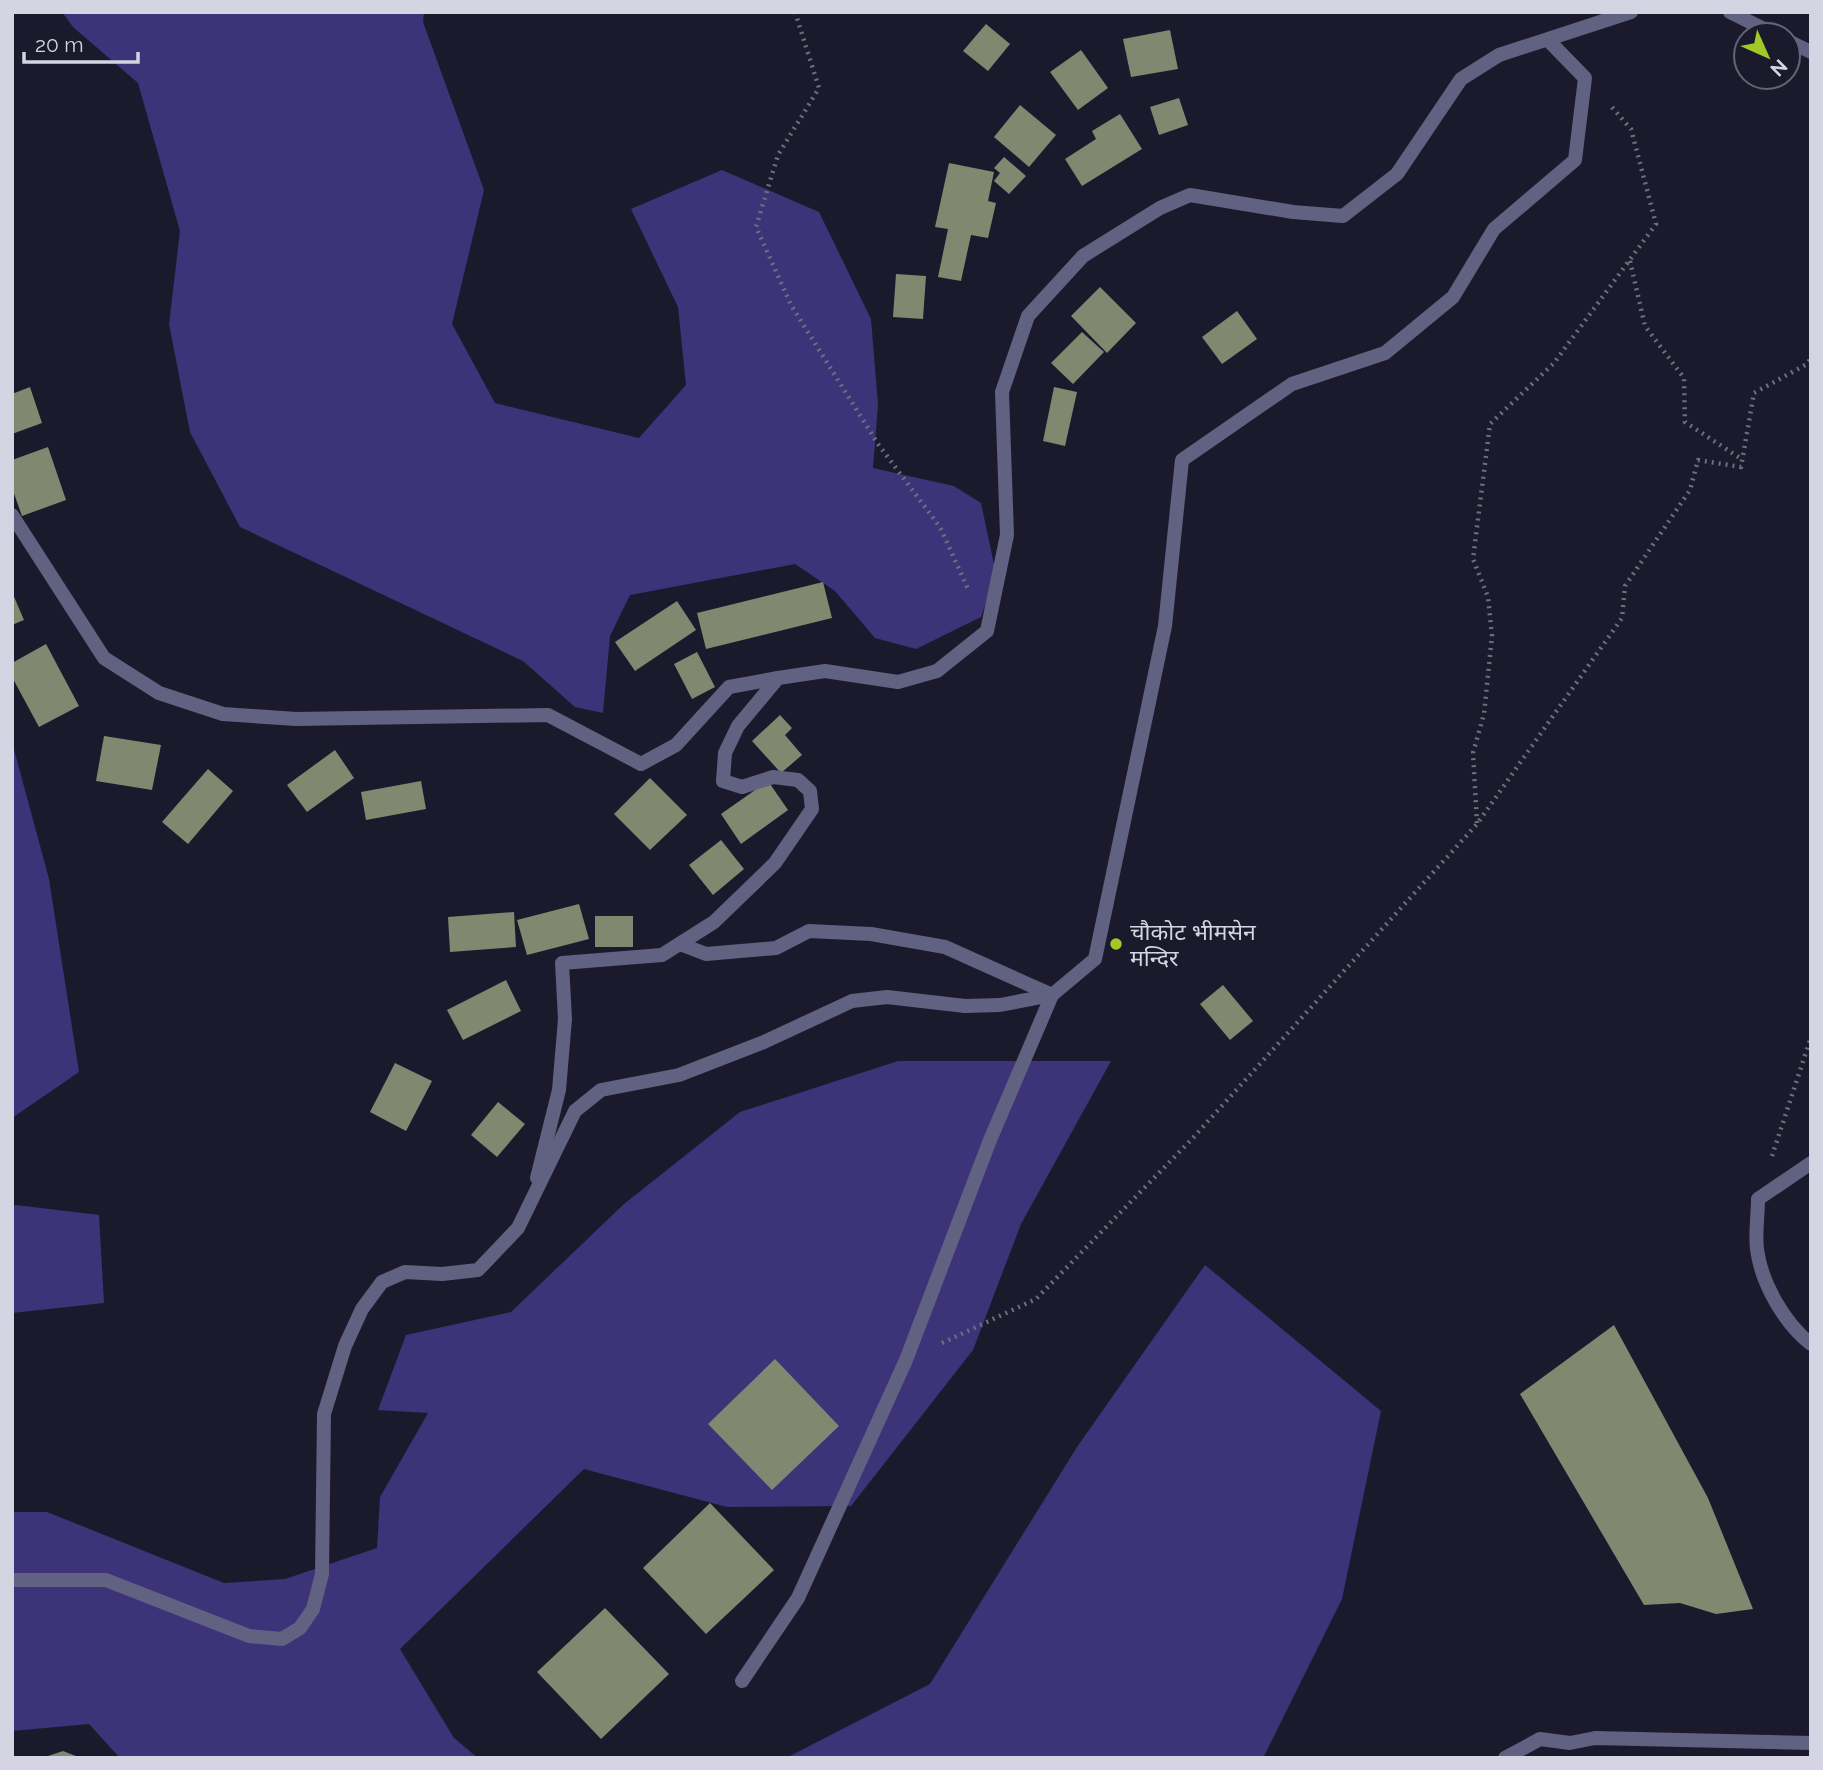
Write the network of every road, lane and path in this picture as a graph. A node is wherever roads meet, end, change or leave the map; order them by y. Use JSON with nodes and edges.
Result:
{"nodes":[{"id":1,"x":795,"y":12,"type":"edge"},
{"id":2,"x":1631,"y":12,"type":"edge"},
{"id":3,"x":1730,"y":12,"type":"edge"},
{"id":4,"x":1748,"y":21,"type":"edge"},
{"id":5,"x":1549,"y":41,"type":"junction"},
{"id":6,"x":1585,"y":78,"type":"junction"},
{"id":7,"x":1630,"y":260,"type":"junction"},
{"id":8,"x":1811,"y":358,"type":"edge"},
{"id":9,"x":1743,"y":460,"type":"junction"},
{"id":10,"x":12,"y":515,"type":"edge"},
{"id":11,"x":987,"y":631,"type":"junction"},
{"id":12,"x":778,"y":678,"type":"junction"},
{"id":13,"x":1477,"y":824,"type":"junction"},
{"id":14,"x":680,"y":944,"type":"junction"},
{"id":15,"x":1052,"y":995,"type":"junction"},
{"id":16,"x":1811,"y":1037,"type":"edge"},
{"id":17,"x":1811,"y":1163,"type":"edge"},
{"id":18,"x":1758,"y":1199,"type":"junction"},
{"id":19,"x":531,"y":1200,"type":"junction"},
{"id":20,"x":1811,"y":1344,"type":"edge"},
{"id":21,"x":906,"y":1360,"type":"junction"},
{"id":22,"x":12,"y":1580,"type":"edge"},
{"id":23,"x":742,"y":1681,"type":"dead end"},
{"id":24,"x":1811,"y":1743,"type":"edge"},
{"id":25,"x":1505,"y":1758,"type":"edge"}],
"edges":[{"from":1,"to":11,"type":"path"},
{"from":2,"to":5,"type":"street"},
{"from":3,"to":4,"type":"street"},
{"from":5,"to":6,"type":"street"},
{"from":5,"to":11,"type":"street"},
{"from":6,"to":7,"type":"path"},
{"from":6,"to":15,"type":"street"},
{"from":7,"to":9,"type":"path"},
{"from":7,"to":13,"type":"path"},
{"from":8,"to":9,"type":"path"},
{"from":9,"to":13,"type":"path"},
{"from":10,"to":12,"type":"street"},
{"from":11,"to":12,"type":"street"},
{"from":12,"to":14,"type":"street"},
{"from":13,"to":21,"type":"path"},
{"from":14,"to":15,"type":"street"},
{"from":14,"to":19,"type":"street"},
{"from":15,"to":19,"type":"street"},
{"from":15,"to":21,"type":"street"},
{"from":16,"to":18,"type":"path"},
{"from":17,"to":18,"type":"street"},
{"from":18,"to":20,"type":"street"},
{"from":19,"to":22,"type":"street"},
{"from":21,"to":23,"type":"street"},
{"from":24,"to":25,"type":"street"}]}
